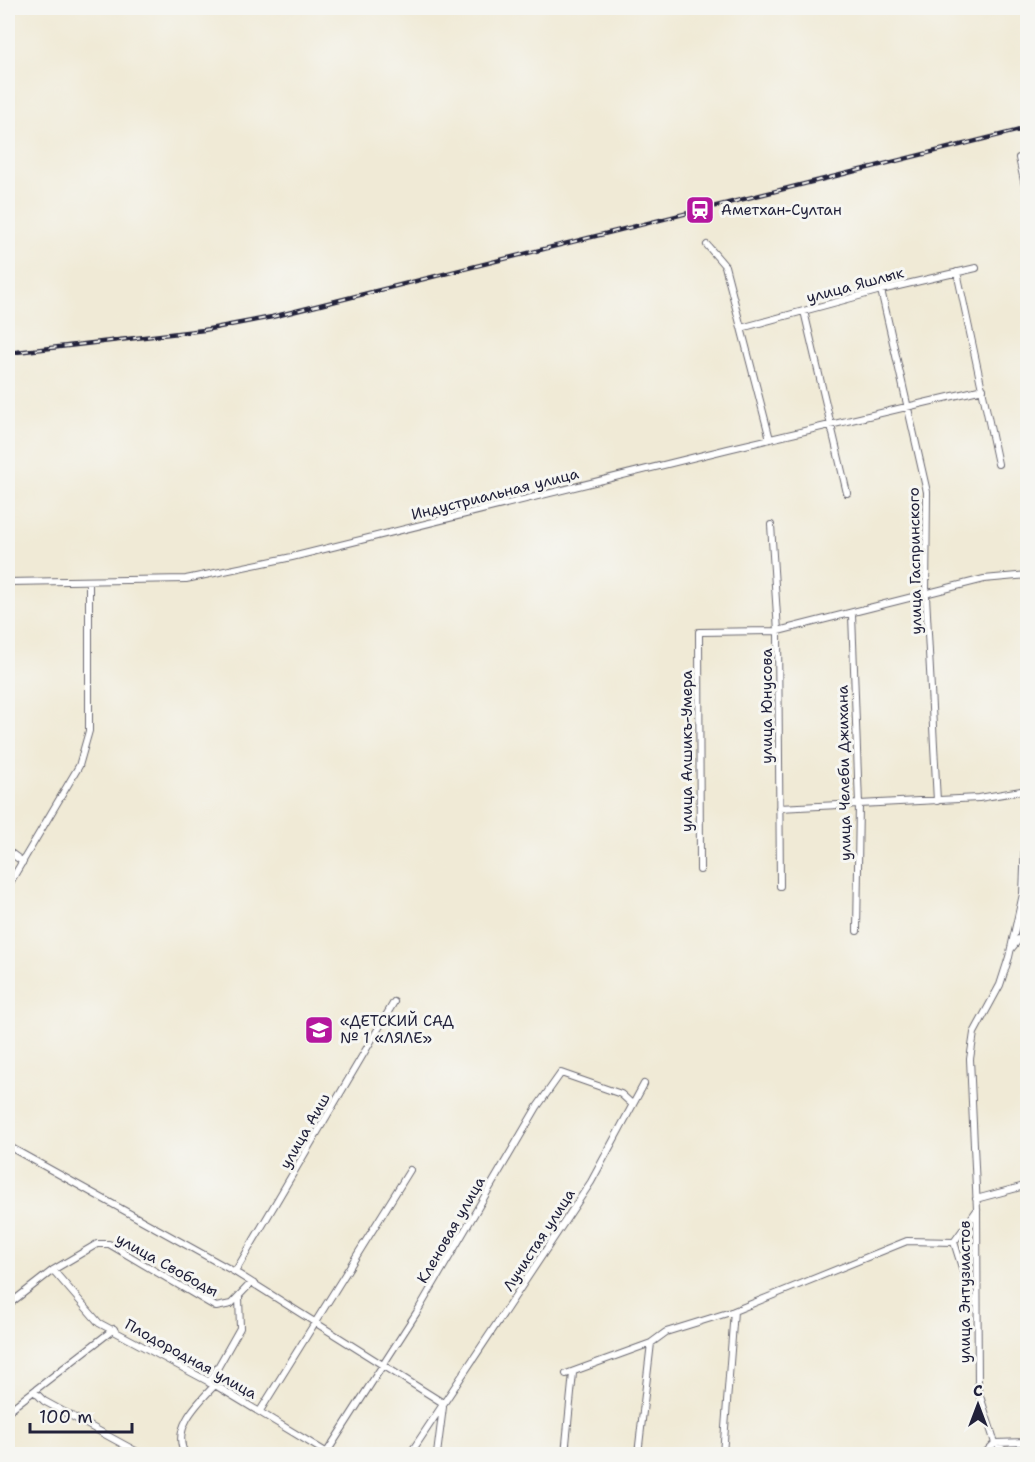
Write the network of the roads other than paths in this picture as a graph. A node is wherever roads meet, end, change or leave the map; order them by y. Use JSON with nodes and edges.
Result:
{"nodes":[{"id":1,"x":1019,"y":158,"type":"dead end"},
{"id":2,"x":1028,"y":199,"type":"edge"},
{"id":3,"x":707,"y":244,"type":"dead end"},
{"id":4,"x":976,"y":268,"type":"dead end"},
{"id":5,"x":957,"y":272,"type":"junction"},
{"id":6,"x":880,"y":290,"type":"junction"},
{"id":7,"x":804,"y":311,"type":"junction"},
{"id":8,"x":741,"y":328,"type":"junction"},
{"id":9,"x":983,"y":389,"type":"junction"},
{"id":10,"x":908,"y":406,"type":"junction"},
{"id":11,"x":832,"y":424,"type":"junction"},
{"id":12,"x":770,"y":439,"type":"junction"},
{"id":13,"x":998,"y":464,"type":"dead end"},
{"id":14,"x":847,"y":493,"type":"dead end"},
{"id":15,"x":771,"y":525,"type":"dead end"},
{"id":16,"x":1028,"y":575,"type":"edge"},
{"id":17,"x":89,"y":581,"type":"junction"},
{"id":18,"x":8,"y":582,"type":"edge"},
{"id":19,"x":926,"y":596,"type":"junction"},
{"id":20,"x":852,"y":615,"type":"junction"},
{"id":21,"x":778,"y":631,"type":"junction"},
{"id":22,"x":1027,"y":769,"type":"edge"},
{"id":23,"x":1027,"y":790,"type":"edge"},
{"id":24,"x":938,"y":801,"type":"junction"},
{"id":25,"x":858,"y":804,"type":"junction"},
{"id":26,"x":779,"y":808,"type":"junction"},
{"id":27,"x":1027,"y":834,"type":"edge"},
{"id":28,"x":8,"y":851,"type":"edge"},
{"id":29,"x":23,"y":862,"type":"junction"},
{"id":30,"x":700,"y":870,"type":"dead end"},
{"id":31,"x":8,"y":886,"type":"edge"},
{"id":32,"x":780,"y":886,"type":"dead end"},
{"id":33,"x":1025,"y":899,"type":"edge"},
{"id":34,"x":1028,"y":928,"type":"edge"},
{"id":35,"x":857,"y":931,"type":"dead end"},
{"id":36,"x":1010,"y":951,"type":"junction"},
{"id":37,"x":394,"y":1002,"type":"dead end"},
{"id":38,"x":644,"y":1084,"type":"dead end"},
{"id":39,"x":632,"y":1104,"type":"junction"},
{"id":40,"x":8,"y":1146,"type":"edge"},
{"id":41,"x":410,"y":1170,"type":"dead end"},
{"id":42,"x":1028,"y":1185,"type":"edge"},
{"id":43,"x":976,"y":1198,"type":"junction"},
{"id":44,"x":977,"y":1210,"type":"junction"},
{"id":45,"x":954,"y":1242,"type":"junction"},
{"id":46,"x":52,"y":1270,"type":"junction"},
{"id":47,"x":236,"y":1272,"type":"junction"},
{"id":48,"x":251,"y":1283,"type":"junction"},
{"id":49,"x":239,"y":1296,"type":"junction"},
{"id":50,"x":8,"y":1305,"type":"edge"},
{"id":51,"x":734,"y":1311,"type":"junction"},
{"id":52,"x":976,"y":1318,"type":"junction"},
{"id":53,"x":316,"y":1323,"type":"junction"},
{"id":54,"x":114,"y":1329,"type":"junction"},
{"id":55,"x":651,"y":1343,"type":"junction"},
{"id":56,"x":382,"y":1365,"type":"junction"},
{"id":57,"x":212,"y":1384,"type":"junction"},
{"id":58,"x":34,"y":1391,"type":"junction"},
{"id":59,"x":443,"y":1403,"type":"junction"},
{"id":60,"x":8,"y":1411,"type":"edge"},
{"id":61,"x":260,"y":1411,"type":"junction"},
{"id":62,"x":1028,"y":1442,"type":"edge"},
{"id":63,"x":995,"y":1443,"type":"junction"},
{"id":64,"x":329,"y":1454,"type":"edge"},
{"id":65,"x":141,"y":1455,"type":"edge"},
{"id":66,"x":185,"y":1455,"type":"edge"},
{"id":67,"x":410,"y":1455,"type":"edge"},
{"id":68,"x":437,"y":1455,"type":"edge"},
{"id":69,"x":565,"y":1455,"type":"edge"},
{"id":70,"x":638,"y":1455,"type":"edge"},
{"id":71,"x":723,"y":1455,"type":"edge"},
{"id":72,"x":984,"y":1455,"type":"edge"},
{"id":73,"x":1008,"y":1455,"type":"edge"}],
"edges":[{"from":1,"to":2,"type":"street"},
{"from":3,"to":8,"type":"street"},
{"from":4,"to":5,"type":"street","name":"улица Яшлык"},
{"from":5,"to":6,"type":"street","name":"улица Яшлык"},
{"from":5,"to":9,"type":"street"},
{"from":6,"to":7,"type":"street","name":"улица Яшлык"},
{"from":6,"to":10,"type":"street","name":"улица Гаспринского"},
{"from":7,"to":8,"type":"street","name":"улица Яшлык"},
{"from":7,"to":11,"type":"street"},
{"from":8,"to":12,"type":"street"},
{"from":9,"to":10,"type":"street","name":"Индустриальная улица"},
{"from":9,"to":13,"type":"street"},
{"from":10,"to":11,"type":"street","name":"Индустриальная улица"},
{"from":10,"to":19,"type":"street","name":"улица Гаспринского"},
{"from":11,"to":12,"type":"street","name":"Индустриальная улица"},
{"from":11,"to":14,"type":"street"},
{"from":12,"to":17,"type":"street","name":"Индустриальная улица"},
{"from":15,"to":21,"type":"street","name":"улица Юнусова"},
{"from":16,"to":19,"type":"street"},
{"from":17,"to":18,"type":"street","name":"Индустриальная улица"},
{"from":17,"to":29,"type":"street"},
{"from":19,"to":20,"type":"street"},
{"from":19,"to":24,"type":"street","name":"улица Гаспринского"},
{"from":20,"to":21,"type":"street"},
{"from":20,"to":25,"type":"street","name":"улица Челеби Джихана"},
{"from":21,"to":26,"type":"street","name":"улица Юнусова"},
{"from":21,"to":30,"type":"street","name":"улица Алшикъ-Умера"},
{"from":22,"to":23,"type":"street","name":"улица Энтузиастов"},
{"from":23,"to":24,"type":"street"},
{"from":23,"to":27,"type":"street","name":"улица Энтузиастов"},
{"from":24,"to":25,"type":"street"},
{"from":25,"to":26,"type":"street"},
{"from":25,"to":35,"type":"street","name":"улица Челеби Джихана"},
{"from":26,"to":32,"type":"street","name":"улица Юнусова"},
{"from":27,"to":33,"type":"street","name":"улица Энтузиастов"},
{"from":28,"to":29,"type":"street"},
{"from":29,"to":31,"type":"street"},
{"from":33,"to":36,"type":"street","name":"улица Энтузиастов"},
{"from":34,"to":36,"type":"street"},
{"from":36,"to":43,"type":"street","name":"улица Энтузиастов"},
{"from":37,"to":47,"type":"street","name":"улица Аиш"},
{"from":38,"to":39,"type":"street","name":"Лучистая улица"},
{"from":39,"to":56,"type":"street","name":"Кленовая улица"},
{"from":39,"to":59,"type":"street","name":"Лучистая улица"},
{"from":40,"to":47,"type":"street"},
{"from":41,"to":53,"type":"street"},
{"from":42,"to":43,"type":"street"},
{"from":43,"to":44,"type":"street","name":"улица Энтузиастов"},
{"from":44,"to":45,"type":"street"},
{"from":44,"to":52,"type":"street","name":"улица Энтузиастов"},
{"from":45,"to":51,"type":"street"},
{"from":45,"to":52,"type":"street"},
{"from":46,"to":49,"type":"street","name":"улица Свободы"},
{"from":46,"to":50,"type":"street","name":"улица Свободы"},
{"from":46,"to":54,"type":"street","name":"Плодородная улица"},
{"from":47,"to":48,"type":"street"},
{"from":48,"to":49,"type":"street","name":"улица Свободы"},
{"from":48,"to":53,"type":"street"},
{"from":49,"to":57,"type":"street"},
{"from":51,"to":55,"type":"street"},
{"from":51,"to":71,"type":"street"},
{"from":52,"to":63,"type":"street","name":"улица Энтузиастов"},
{"from":53,"to":56,"type":"street"},
{"from":53,"to":61,"type":"street"},
{"from":54,"to":57,"type":"street","name":"Плодородная улица"},
{"from":54,"to":58,"type":"street"},
{"from":55,"to":69,"type":"street"},
{"from":55,"to":70,"type":"street"},
{"from":56,"to":59,"type":"street"},
{"from":56,"to":64,"type":"street","name":"Кленовая улица"},
{"from":57,"to":61,"type":"street","name":"Плодородная улица"},
{"from":57,"to":66,"type":"street"},
{"from":58,"to":60,"type":"street"},
{"from":58,"to":65,"type":"street"},
{"from":59,"to":67,"type":"street","name":"Лучистая улица"},
{"from":59,"to":68,"type":"street"},
{"from":61,"to":64,"type":"street","name":"Плодородная улица"},
{"from":62,"to":63,"type":"street"},
{"from":63,"to":72,"type":"street"},
{"from":63,"to":73,"type":"street"}]}
